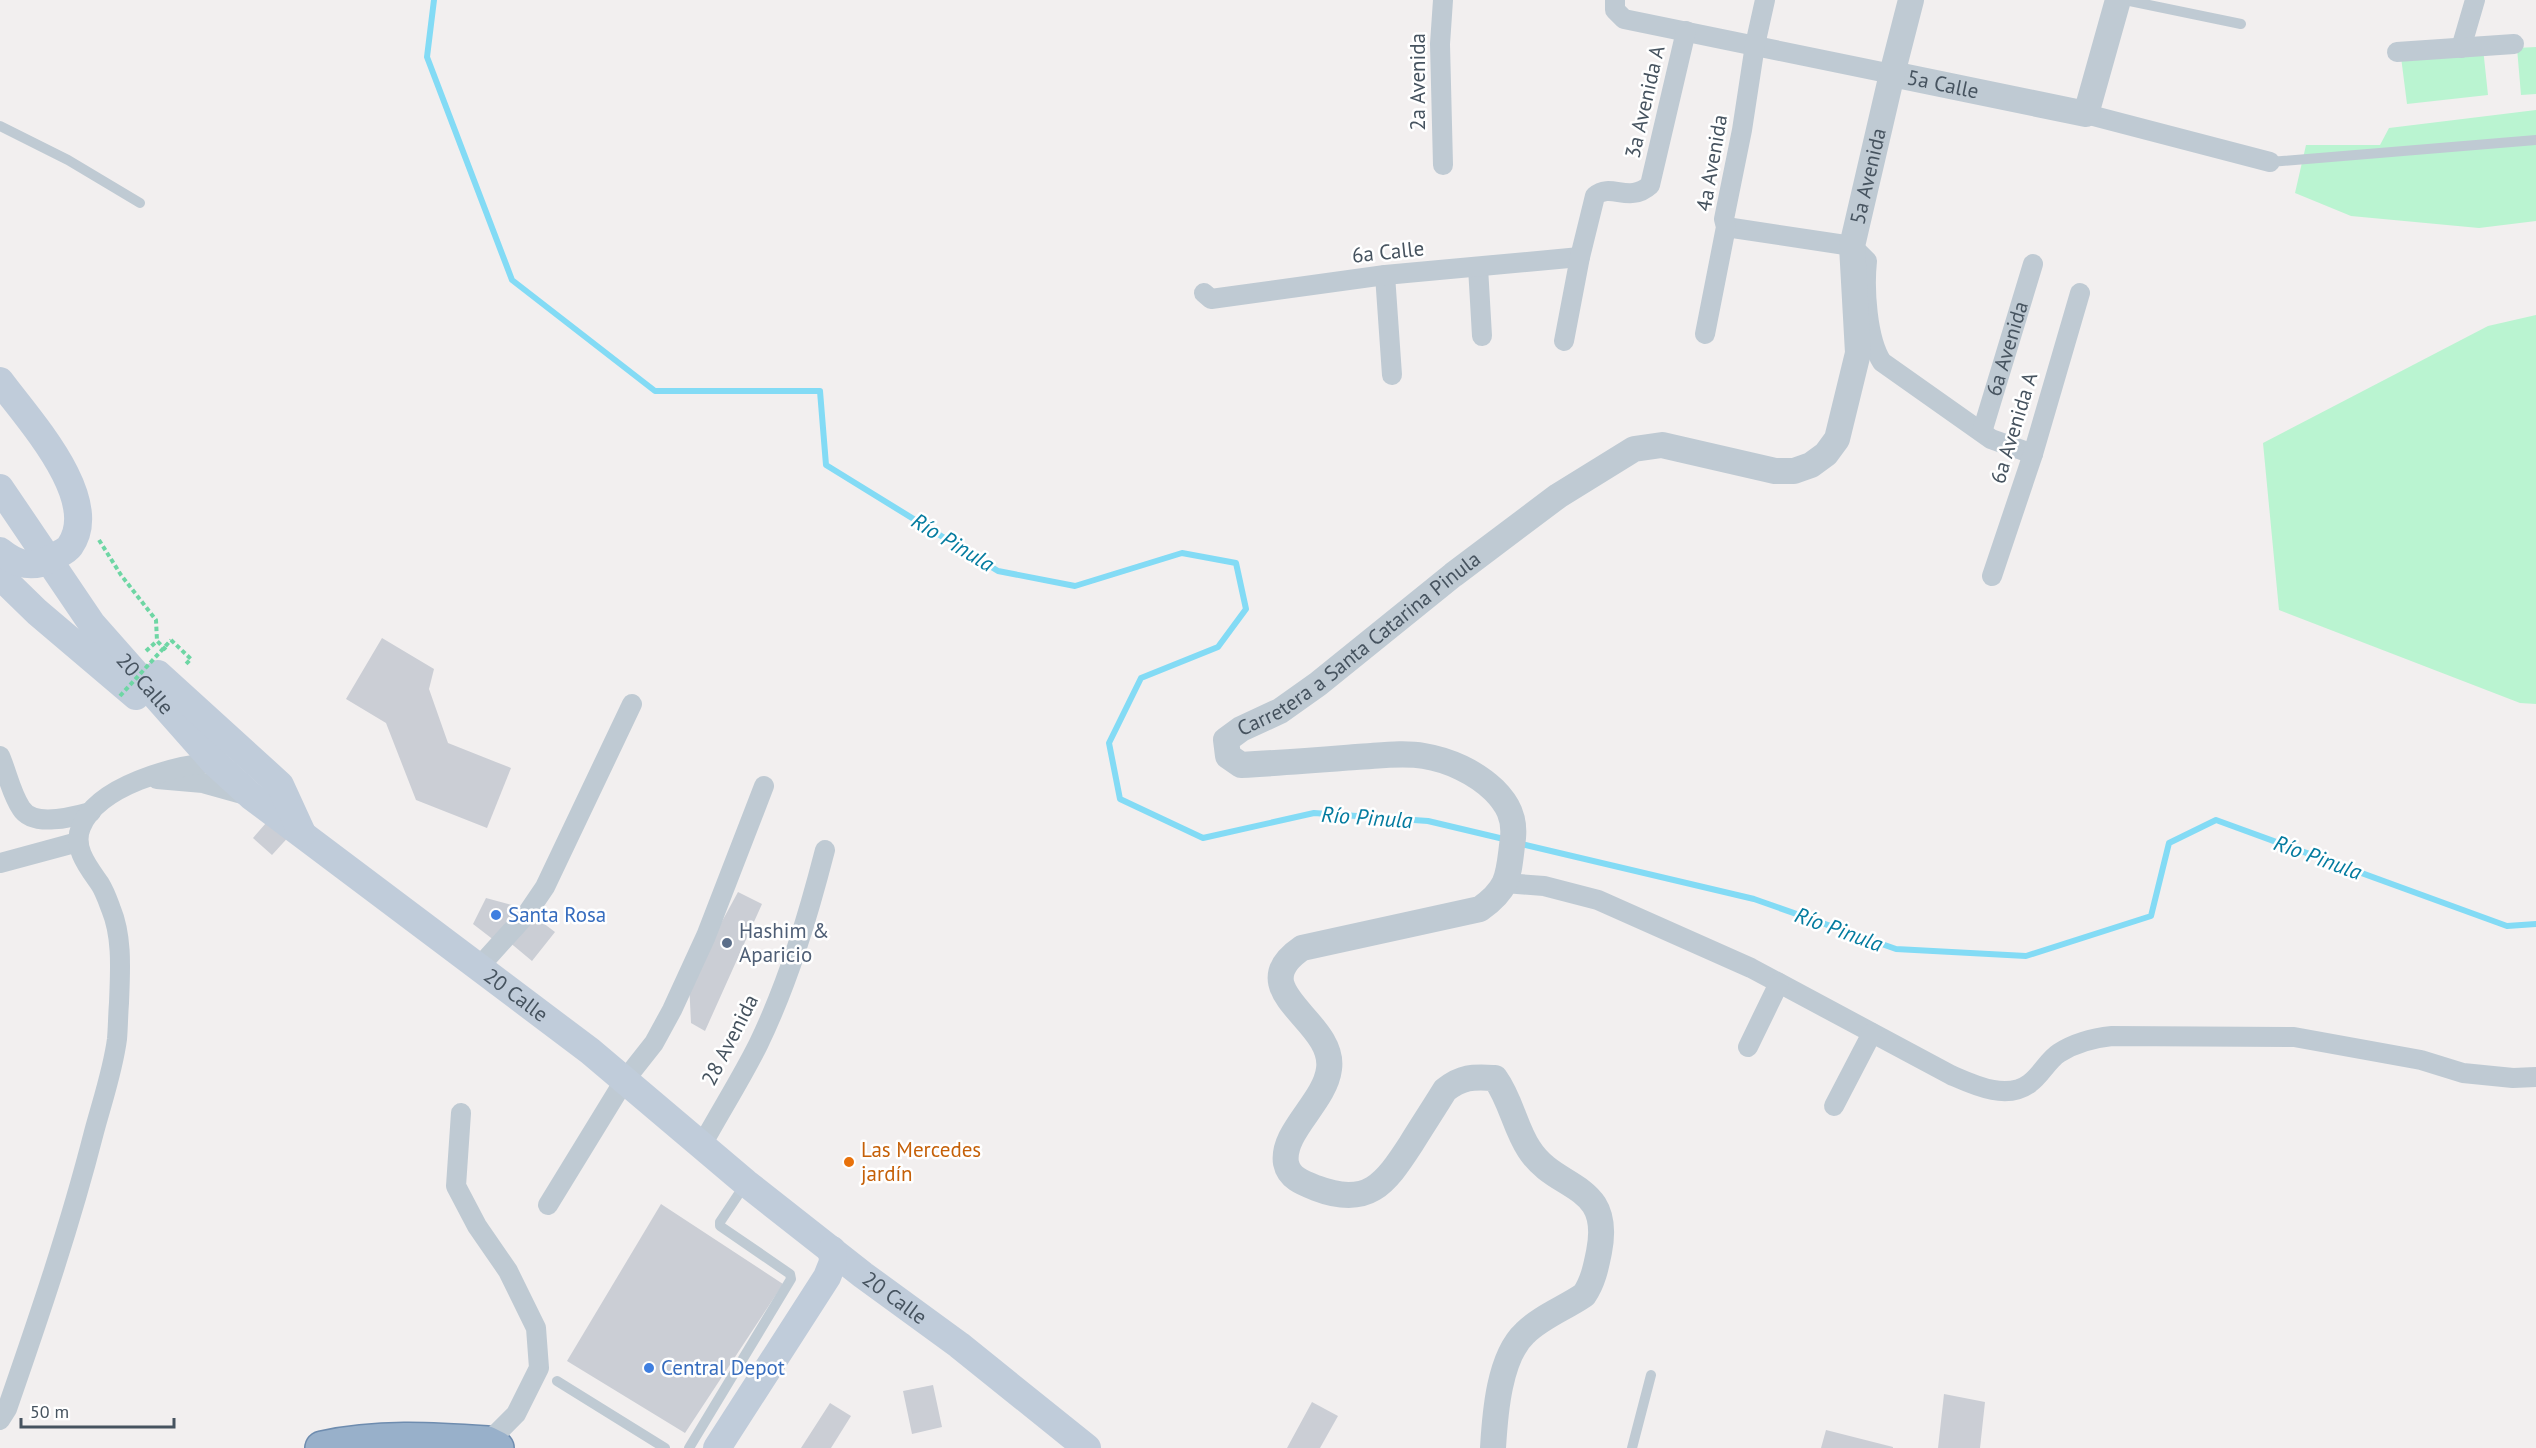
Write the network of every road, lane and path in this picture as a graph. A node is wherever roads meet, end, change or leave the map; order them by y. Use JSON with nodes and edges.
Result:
{"nodes":[{"id":1,"x":1443,"y":0,"type":"edge"},
{"id":2,"x":1765,"y":0,"type":"edge"},
{"id":3,"x":1911,"y":0,"type":"edge"},
{"id":4,"x":2118,"y":0,"type":"edge"},
{"id":5,"x":2125,"y":0,"type":"edge"},
{"id":6,"x":2475,"y":0,"type":"edge"},
{"id":7,"x":1616,"y":6,"type":"edge"},
{"id":8,"x":2241,"y":24,"type":"dead end"},
{"id":9,"x":1686,"y":31,"type":"junction"},
{"id":10,"x":2514,"y":44,"type":"dead end"},
{"id":11,"x":1755,"y":45,"type":"junction"},
{"id":12,"x":2462,"y":48,"type":"junction"},
{"id":13,"x":2397,"y":52,"type":"dead end"},
{"id":14,"x":1892,"y":74,"type":"junction"},
{"id":15,"x":2086,"y":114,"type":"junction"},
{"id":16,"x":0,"y":126,"type":"edge"},
{"id":17,"x":2536,"y":140,"type":"edge"},
{"id":18,"x":2270,"y":162,"type":"joint"},
{"id":19,"x":1443,"y":165,"type":"dead end"},
{"id":20,"x":140,"y":203,"type":"dead end"},
{"id":21,"x":1726,"y":227,"type":"junction"},
{"id":22,"x":1852,"y":246,"type":"junction"},
{"id":23,"x":1580,"y":257,"type":"junction"},
{"id":24,"x":2033,"y":264,"type":"dead end"},
{"id":25,"x":1478,"y":267,"type":"junction"},
{"id":26,"x":1385,"y":275,"type":"junction"},
{"id":27,"x":1204,"y":293,"type":"dead end"},
{"id":28,"x":2080,"y":293,"type":"dead end"},
{"id":29,"x":1705,"y":334,"type":"dead end"},
{"id":30,"x":1482,"y":336,"type":"dead end"},
{"id":31,"x":1564,"y":340,"type":"dead end"},
{"id":32,"x":1858,"y":353,"type":"joint"},
{"id":33,"x":1392,"y":375,"type":"dead end"},
{"id":34,"x":0,"y":381,"type":"edge"},
{"id":35,"x":1982,"y":432,"type":"junction"},
{"id":36,"x":2032,"y":454,"type":"junction"},
{"id":37,"x":0,"y":469,"type":"edge"},
{"id":38,"x":0,"y":488,"type":"edge"},
{"id":39,"x":96,"y":535,"type":"dead end"},
{"id":40,"x":0,"y":551,"type":"edge"},
{"id":41,"x":0,"y":576,"type":"edge"},
{"id":42,"x":1992,"y":576,"type":"dead end"},
{"id":43,"x":170,"y":654,"type":"dead end"},
{"id":44,"x":176,"y":661,"type":"dead end"},
{"id":45,"x":120,"y":696,"type":"dead end"},
{"id":46,"x":632,"y":704,"type":"dead end"},
{"id":47,"x":181,"y":725,"type":"junction"},
{"id":48,"x":0,"y":756,"type":"edge"},
{"id":49,"x":214,"y":762,"type":"junction"},
{"id":50,"x":149,"y":778,"type":"junction"},
{"id":51,"x":764,"y":786,"type":"dead end"},
{"id":52,"x":251,"y":796,"type":"junction"},
{"id":53,"x":91,"y":812,"type":"junction"},
{"id":54,"x":303,"y":835,"type":"junction"},
{"id":55,"x":78,"y":842,"type":"junction"},
{"id":56,"x":825,"y":849,"type":"dead end"},
{"id":57,"x":0,"y":863,"type":"edge"},
{"id":58,"x":1507,"y":873,"type":"junction"},
{"id":59,"x":479,"y":967,"type":"junction"},
{"id":60,"x":1779,"y":983,"type":"junction"},
{"id":61,"x":1872,"y":1033,"type":"junction"},
{"id":62,"x":1748,"y":1047,"type":"dead end"},
{"id":63,"x":2536,"y":1077,"type":"edge"},
{"id":64,"x":624,"y":1081,"type":"junction"},
{"id":65,"x":1834,"y":1106,"type":"dead end"},
{"id":66,"x":461,"y":1113,"type":"dead end"},
{"id":67,"x":702,"y":1145,"type":"junction"},
{"id":68,"x":746,"y":1183,"type":"junction"},
{"id":69,"x":548,"y":1205,"type":"dead end"},
{"id":70,"x":832,"y":1250,"type":"junction"},
{"id":71,"x":863,"y":1275,"type":"junction"},
{"id":72,"x":1651,"y":1375,"type":"dead end"},
{"id":73,"x":557,"y":1381,"type":"dead end"},
{"id":74,"x":0,"y":1419,"type":"edge"},
{"id":75,"x":492,"y":1446,"type":"edge"},
{"id":76,"x":322,"y":1448,"type":"edge"},
{"id":77,"x":665,"y":1448,"type":"edge"},
{"id":78,"x":689,"y":1448,"type":"edge"},
{"id":79,"x":717,"y":1448,"type":"edge"},
{"id":80,"x":734,"y":1448,"type":"edge"},
{"id":81,"x":1087,"y":1448,"type":"edge"},
{"id":82,"x":1493,"y":1448,"type":"edge"},
{"id":83,"x":1632,"y":1448,"type":"edge"}],
"edges":[{"from":1,"to":19,"type":"street","name":"2a Avenida"},
{"from":2,"to":11,"type":"street","name":"4a Avenida"},
{"from":3,"to":14,"type":"street","name":"5a Avenida"},
{"from":4,"to":15,"type":"street"},
{"from":5,"to":8,"type":"lane"},
{"from":6,"to":12,"type":"street"},
{"from":7,"to":9,"type":"street","name":"5a Calle"},
{"from":9,"to":11,"type":"street","name":"5a Calle"},
{"from":9,"to":23,"type":"street","name":"3a Avenida A"},
{"from":10,"to":12,"type":"street"},
{"from":11,"to":14,"type":"street","name":"5a Calle"},
{"from":11,"to":21,"type":"street","name":"4a Avenida"},
{"from":12,"to":13,"type":"street"},
{"from":14,"to":15,"type":"street","name":"5a Calle"},
{"from":14,"to":22,"type":"street","name":"5a Avenida"},
{"from":15,"to":18,"type":"street","name":"5a Calle"},
{"from":16,"to":20,"type":"lane"},
{"from":17,"to":18,"type":"lane"},
{"from":21,"to":22,"type":"street"},
{"from":21,"to":29,"type":"street","name":"4a Avenida"},
{"from":22,"to":32,"type":"street","name":"5a Avenida"},
{"from":22,"to":35,"type":"street"},
{"from":23,"to":25,"type":"street","name":"6a Calle"},
{"from":23,"to":31,"type":"street"},
{"from":24,"to":35,"type":"street","name":"6a Avenida"},
{"from":25,"to":26,"type":"street","name":"6a Calle"},
{"from":25,"to":30,"type":"street"},
{"from":26,"to":27,"type":"street","name":"6a Calle"},
{"from":26,"to":33,"type":"street"},
{"from":28,"to":36,"type":"street","name":"6a Avenida A"},
{"from":32,"to":58,"type":"street","name":"Carretera a Santa Catarina Pinula"},
{"from":34,"to":40,"type":"main road","bridge":true},
{"from":35,"to":36,"type":"street"},
{"from":36,"to":42,"type":"street","name":"6a Avenida A"},
{"from":37,"to":54,"type":"main road"},
{"from":38,"to":47,"type":"main road","name":"20 Calle"},
{"from":39,"to":43,"type":"path"},
{"from":41,"to":47,"type":"main road"},
{"from":44,"to":45,"type":"path","bridge":true},
{"from":46,"to":59,"type":"street"},
{"from":47,"to":49,"type":"main road","name":"20 Calle"},
{"from":48,"to":53,"type":"street"},
{"from":49,"to":50,"type":"street"},
{"from":49,"to":52,"type":"main road","name":"20 Calle"},
{"from":50,"to":52,"type":"street"},
{"from":50,"to":53,"type":"street"},
{"from":51,"to":64,"type":"street"},
{"from":52,"to":54,"type":"main road","name":"20 Calle"},
{"from":53,"to":55,"type":"street"},
{"from":54,"to":59,"type":"main road","name":"20 Calle"},
{"from":55,"to":57,"type":"street"},
{"from":55,"to":74,"type":"street"},
{"from":56,"to":67,"type":"street","name":"28 Avenida"},
{"from":58,"to":60,"type":"street"},
{"from":58,"to":82,"type":"street"},
{"from":59,"to":64,"type":"main road","name":"20 Calle"},
{"from":60,"to":61,"type":"street"},
{"from":60,"to":62,"type":"street"},
{"from":61,"to":63,"type":"street"},
{"from":61,"to":65,"type":"street"},
{"from":64,"to":67,"type":"main road","name":"20 Calle"},
{"from":64,"to":69,"type":"street"},
{"from":66,"to":75,"type":"street"},
{"from":67,"to":68,"type":"main road","name":"20 Calle"},
{"from":68,"to":70,"type":"main road","name":"20 Calle"},
{"from":68,"to":78,"type":"lane"},
{"from":70,"to":71,"type":"main road","name":"20 Calle"},
{"from":70,"to":79,"type":"main road"},
{"from":71,"to":80,"type":"main road"},
{"from":71,"to":81,"type":"main road","name":"20 Calle"},
{"from":72,"to":83,"type":"lane"},
{"from":73,"to":77,"type":"lane"},
{"from":75,"to":76,"type":"highway"}]}
